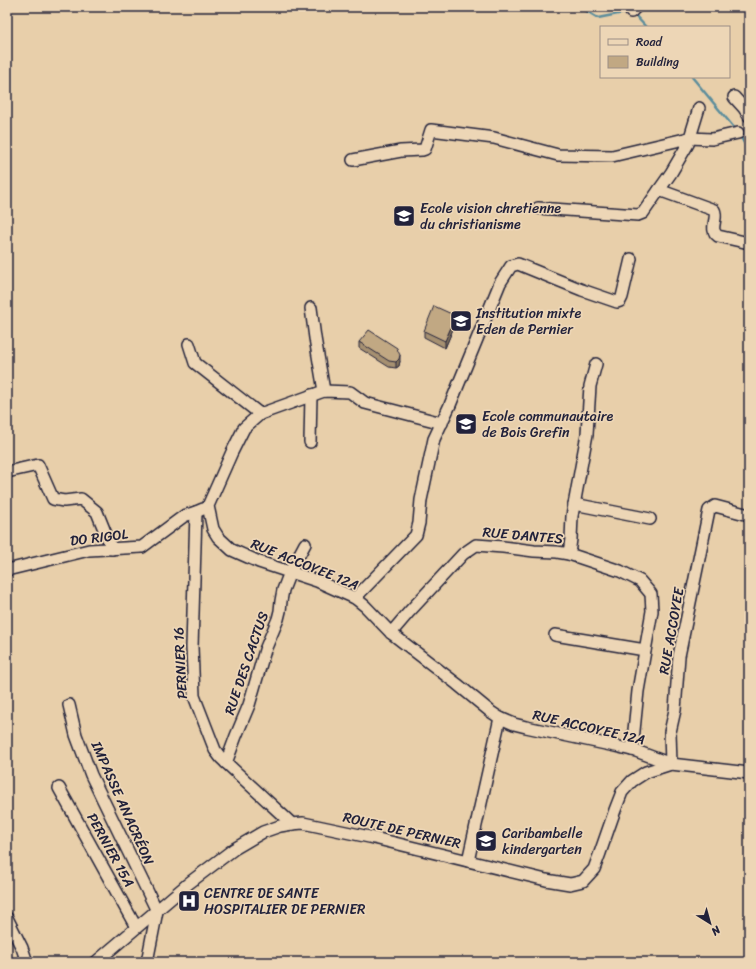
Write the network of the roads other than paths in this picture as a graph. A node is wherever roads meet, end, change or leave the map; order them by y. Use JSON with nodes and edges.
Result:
{"nodes":[{"id":1,"x":734,"y":97,"type":"dead end"},
{"id":2,"x":698,"y":108,"type":"dead end"},
{"id":3,"x":749,"y":116,"type":"edge"},
{"id":4,"x":738,"y":132,"type":"dead end"},
{"id":5,"x":689,"y":138,"type":"junction"},
{"id":6,"x":353,"y":160,"type":"dead end"},
{"id":7,"x":659,"y":190,"type":"junction"},
{"id":8,"x":538,"y":208,"type":"dead end"},
{"id":9,"x":749,"y":243,"type":"edge"},
{"id":10,"x":631,"y":259,"type":"dead end"},
{"id":11,"x":311,"y":308,"type":"dead end"},
{"id":12,"x":189,"y":344,"type":"dead end"},
{"id":13,"x":596,"y":364,"type":"dead end"},
{"id":14,"x":324,"y":391,"type":"junction"},
{"id":15,"x":312,"y":395,"type":"junction"},
{"id":16,"x":260,"y":414,"type":"junction"},
{"id":17,"x":442,"y":423,"type":"junction"},
{"id":18,"x":310,"y":442,"type":"dead end"},
{"id":19,"x":7,"y":472,"type":"edge"},
{"id":20,"x":574,"y":504,"type":"junction"},
{"id":21,"x":208,"y":506,"type":"junction"},
{"id":22,"x":196,"y":512,"type":"junction"},
{"id":23,"x":749,"y":515,"type":"edge"},
{"id":24,"x":650,"y":519,"type":"dead end"},
{"id":25,"x":305,"y":544,"type":"dead end"},
{"id":26,"x":112,"y":549,"type":"junction"},
{"id":27,"x":569,"y":554,"type":"junction"},
{"id":28,"x":7,"y":570,"type":"edge"},
{"id":29,"x":290,"y":572,"type":"junction"},
{"id":30,"x":355,"y":598,"type":"junction"},
{"id":31,"x":391,"y":633,"type":"junction"},
{"id":32,"x":554,"y":635,"type":"dead end"},
{"id":33,"x":645,"y":650,"type":"junction"},
{"id":34,"x":69,"y":705,"type":"dead end"},
{"id":35,"x":500,"y":718,"type":"junction"},
{"id":36,"x":632,"y":750,"type":"junction"},
{"id":37,"x":226,"y":763,"type":"junction"},
{"id":38,"x":671,"y":764,"type":"junction"},
{"id":39,"x":749,"y":773,"type":"edge"},
{"id":40,"x":59,"y":788,"type":"dead end"},
{"id":41,"x":292,"y":824,"type":"junction"},
{"id":42,"x":468,"y":861,"type":"junction"},
{"id":43,"x":157,"y":911,"type":"junction"},
{"id":44,"x":7,"y":918,"type":"edge"},
{"id":45,"x":136,"y":927,"type":"junction"},
{"id":46,"x":27,"y":962,"type":"edge"},
{"id":47,"x":96,"y":962,"type":"edge"},
{"id":48,"x":147,"y":962,"type":"edge"}],
"edges":[{"from":1,"to":3,"type":"street"},
{"from":2,"to":5,"type":"street"},
{"from":4,"to":5,"type":"street"},
{"from":5,"to":6,"type":"street"},
{"from":5,"to":7,"type":"street"},
{"from":7,"to":8,"type":"street"},
{"from":7,"to":9,"type":"street"},
{"from":10,"to":17,"type":"street"},
{"from":11,"to":14,"type":"street"},
{"from":12,"to":16,"type":"street"},
{"from":13,"to":20,"type":"street","name":"RUE DANTES"},
{"from":14,"to":15,"type":"street"},
{"from":14,"to":17,"type":"street"},
{"from":15,"to":16,"type":"street"},
{"from":15,"to":18,"type":"street"},
{"from":16,"to":21,"type":"street"},
{"from":17,"to":30,"type":"street"},
{"from":19,"to":26,"type":"street"},
{"from":20,"to":24,"type":"street"},
{"from":20,"to":27,"type":"street","name":"RUE DANTES"},
{"from":21,"to":22,"type":"street","name":"DO RIGOL"},
{"from":21,"to":29,"type":"street","name":"RUE ACCOYEE 12A"},
{"from":22,"to":26,"type":"street","name":"DO RIGOL"},
{"from":22,"to":37,"type":"street","name":"PERNIER 16"},
{"from":23,"to":38,"type":"street","name":"RUE ACCOYEE"},
{"from":25,"to":29,"type":"street","name":"RUE DES CACTUS"},
{"from":26,"to":28,"type":"street","name":"DO RIGOL"},
{"from":27,"to":31,"type":"street","name":"RUE DANTES"},
{"from":27,"to":33,"type":"street"},
{"from":29,"to":30,"type":"street","name":"RUE ACCOYEE 12A"},
{"from":29,"to":37,"type":"street","name":"RUE DES CACTUS"},
{"from":30,"to":31,"type":"street","name":"RUE ACCOYEE 12A"},
{"from":31,"to":35,"type":"street","name":"RUE ACCOYEE 12A"},
{"from":32,"to":33,"type":"street"},
{"from":33,"to":36,"type":"street"},
{"from":34,"to":43,"type":"street","name":"IMPASSE ANACRÉON"},
{"from":35,"to":36,"type":"street","name":"RUE ACCOYEE 12A"},
{"from":35,"to":42,"type":"street"},
{"from":36,"to":38,"type":"street","name":"RUE ACCOYEE 12A"},
{"from":37,"to":41,"type":"street","name":"PERNIER 16"},
{"from":38,"to":39,"type":"street","name":"ROUTE DE PERNIER"},
{"from":38,"to":42,"type":"street","name":"ROUTE DE PERNIER"},
{"from":40,"to":45,"type":"street","name":"PERNIER 15A"},
{"from":41,"to":42,"type":"street","name":"ROUTE DE PERNIER"},
{"from":41,"to":43,"type":"street","name":"ROUTE DE PERNIER"},
{"from":43,"to":45,"type":"street","name":"ROUTE DE PERNIER"},
{"from":43,"to":48,"type":"street"},
{"from":44,"to":46,"type":"street"},
{"from":45,"to":47,"type":"street","name":"ROUTE DE PERNIER"}]}
